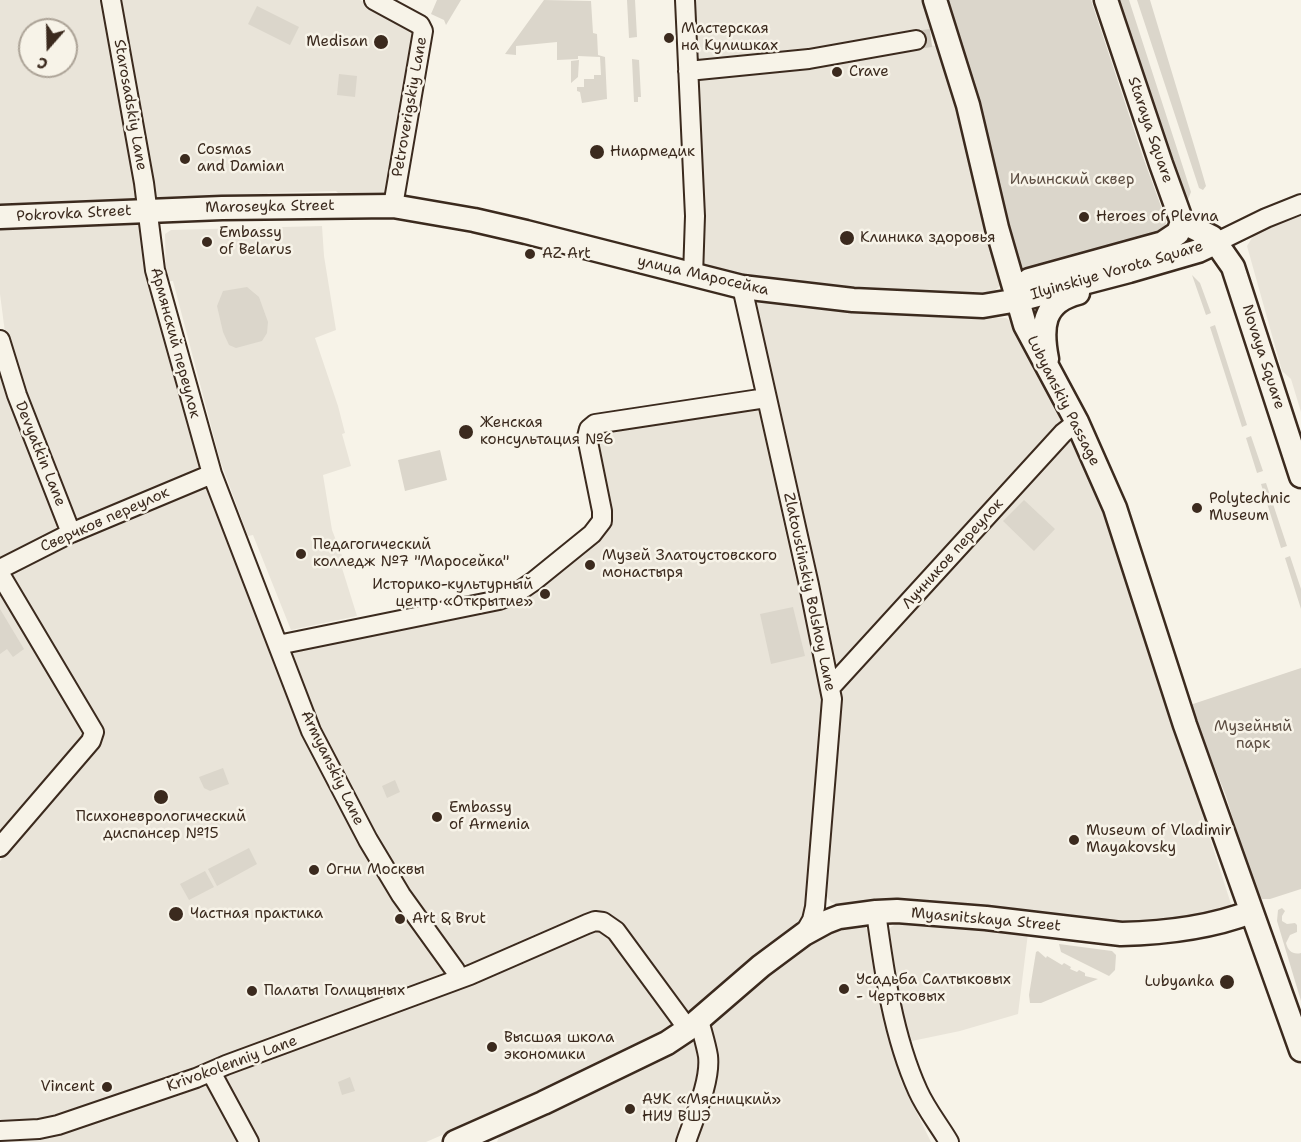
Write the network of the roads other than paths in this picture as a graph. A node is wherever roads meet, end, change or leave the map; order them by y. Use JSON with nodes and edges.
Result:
{"nodes":[{"id":1,"x":111,"y":0,"type":"edge"},
{"id":2,"x":374,"y":0,"type":"edge"},
{"id":3,"x":685,"y":0,"type":"edge"},
{"id":4,"x":935,"y":0,"type":"edge"},
{"id":5,"x":1106,"y":0,"type":"edge"},
{"id":6,"x":931,"y":38,"type":"junction"},
{"id":7,"x":688,"y":71,"type":"junction"},
{"id":8,"x":1301,"y":204,"type":"edge"},
{"id":9,"x":393,"y":206,"type":"junction"},
{"id":10,"x":148,"y":211,"type":"junction"},
{"id":11,"x":0,"y":218,"type":"edge"},
{"id":12,"x":1182,"y":222,"type":"junction"},
{"id":13,"x":1217,"y":242,"type":"junction"},
{"id":14,"x":1009,"y":271,"type":"junction"},
{"id":15,"x":1129,"y":271,"type":"junction"},
{"id":16,"x":693,"y":276,"type":"junction"},
{"id":17,"x":742,"y":288,"type":"junction"},
{"id":18,"x":1018,"y":300,"type":"junction"},
{"id":19,"x":0,"y":340,"type":"edge"},
{"id":20,"x":1055,"y":384,"type":"junction"},
{"id":21,"x":766,"y":398,"type":"junction"},
{"id":22,"x":1077,"y":422,"type":"junction"},
{"id":23,"x":212,"y":474,"type":"junction"},
{"id":24,"x":1301,"y":476,"type":"edge"},
{"id":25,"x":72,"y":533,"type":"junction"},
{"id":26,"x":0,"y":569,"type":"edge"},
{"id":27,"x":0,"y":574,"type":"edge"},
{"id":28,"x":279,"y":645,"type":"junction"},
{"id":29,"x":830,"y":688,"type":"junction"},
{"id":30,"x":0,"y":847,"type":"edge"},
{"id":31,"x":876,"y":912,"type":"junction"},
{"id":32,"x":1251,"y":912,"type":"junction"},
{"id":33,"x":804,"y":934,"type":"junction"},
{"id":34,"x":459,"y":979,"type":"junction"},
{"id":35,"x":694,"y":1024,"type":"junction"},
{"id":36,"x":1301,"y":1050,"type":"edge"},
{"id":37,"x":211,"y":1072,"type":"junction"},
{"id":38,"x":0,"y":1131,"type":"edge"},
{"id":39,"x":249,"y":1142,"type":"edge"},
{"id":40,"x":454,"y":1142,"type":"edge"},
{"id":41,"x":686,"y":1142,"type":"edge"},
{"id":42,"x":949,"y":1142,"type":"edge"}],
"edges":[{"from":1,"to":10,"type":"street","name":"Starosadskiy Lane"},
{"from":2,"to":9,"type":"street","name":"Petroverigskiy Lane"},
{"from":3,"to":7,"type":"street"},
{"from":4,"to":6,"type":"main road","name":"Lubyanskiy Passage"},
{"from":5,"to":12,"type":"main road","name":"Staraya Square"},
{"from":6,"to":7,"type":"street"},
{"from":6,"to":14,"type":"main road","name":"Lubyanskiy Passage"},
{"from":7,"to":16,"type":"street"},
{"from":8,"to":13,"type":"street"},
{"from":9,"to":10,"type":"main road","name":"Maroseyka Street"},
{"from":9,"to":16,"type":"main road","name":"улица Маросейка"},
{"from":10,"to":11,"type":"main road","name":"Pokrovka Street"},
{"from":10,"to":23,"type":"street","name":"Армянский переулок"},
{"from":12,"to":13,"type":"main road"},
{"from":12,"to":14,"type":"main road"},
{"from":13,"to":15,"type":"main road","name":"Ilyinskiye Vorota Square"},
{"from":13,"to":24,"type":"main road","name":"Novaya Square"},
{"from":14,"to":18,"type":"main road","name":"Lubyanskiy Passage"},
{"from":15,"to":18,"type":"main road","name":"Ilyinskiye Vorota Square"},
{"from":15,"to":20,"type":"main road"},
{"from":16,"to":17,"type":"main road","name":"улица Маросейка"},
{"from":17,"to":18,"type":"main road","name":"улица Маросейка"},
{"from":17,"to":21,"type":"street","name":"Zlatoustinskiy Bolshoy Lane"},
{"from":18,"to":20,"type":"main road","name":"Lubyanskiy Passage"},
{"from":19,"to":25,"type":"street","name":"Devyatkin Lane"},
{"from":20,"to":22,"type":"main road","name":"Lubyanskiy Passage"},
{"from":21,"to":28,"type":"street"},
{"from":21,"to":29,"type":"street","name":"Zlatoustinskiy Bolshoy Lane"},
{"from":22,"to":29,"type":"street","name":"Лучников переулок"},
{"from":22,"to":32,"type":"main road","name":"Lubyanskiy Passage"},
{"from":23,"to":25,"type":"street","name":"Сверчков переулок"},
{"from":23,"to":28,"type":"street","name":"Armyanskiy Lane"},
{"from":25,"to":26,"type":"street","name":"Сверчков переулок"},
{"from":27,"to":30,"type":"street"},
{"from":28,"to":34,"type":"street","name":"Armyanskiy Lane"},
{"from":29,"to":33,"type":"street","name":"Zlatoustinskiy Bolshoy Lane"},
{"from":31,"to":32,"type":"main road","name":"Myasnitskaya Street"},
{"from":31,"to":33,"type":"main road","name":"Myasnitskaya Street"},
{"from":31,"to":42,"type":"street"},
{"from":32,"to":36,"type":"main road","name":"Lubyanskiy Passage"},
{"from":33,"to":35,"type":"main road","name":"Myasnitskaya Street"},
{"from":34,"to":35,"type":"street","name":"Krivokolenniy Lane"},
{"from":34,"to":37,"type":"street","name":"Krivokolenniy Lane"},
{"from":35,"to":40,"type":"main road"},
{"from":35,"to":41,"type":"street"},
{"from":37,"to":38,"type":"street","name":"Krivokolenniy Lane"},
{"from":37,"to":39,"type":"street"}]}
